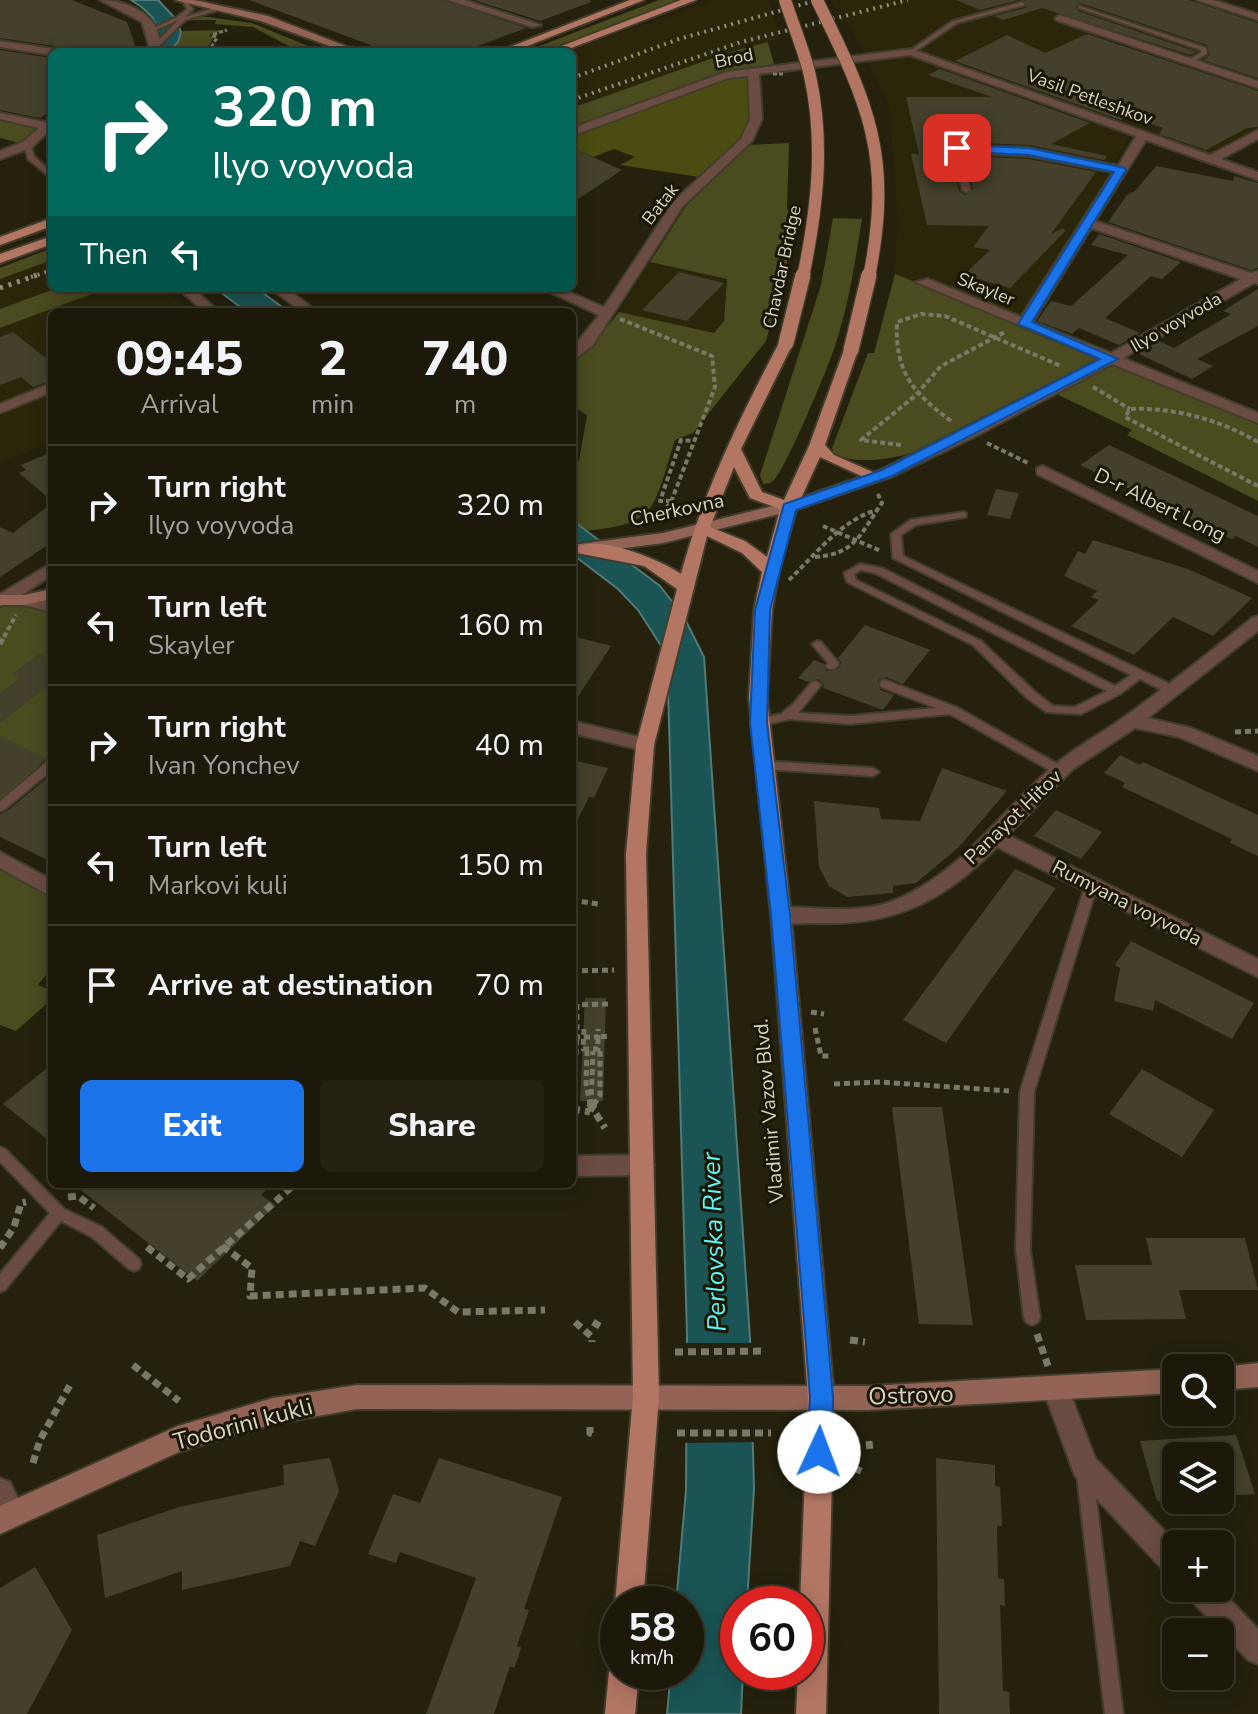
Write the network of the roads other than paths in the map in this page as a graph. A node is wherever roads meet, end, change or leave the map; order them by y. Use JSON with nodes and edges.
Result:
{"nodes":[{"id":1,"x":105,"y":0,"type":"edge"},
{"id":2,"x":240,"y":0,"type":"edge"},
{"id":3,"x":453,"y":0,"type":"edge"},
{"id":4,"x":639,"y":0,"type":"edge"},
{"id":5,"x":691,"y":0,"type":"edge"},
{"id":6,"x":785,"y":0,"type":"edge"},
{"id":7,"x":817,"y":0,"type":"edge"},
{"id":8,"x":1202,"y":0,"type":"edge"},
{"id":9,"x":182,"y":1,"type":"edge"},
{"id":10,"x":1023,"y":4,"type":"dead end"},
{"id":11,"x":1081,"y":7,"type":"dead end"},
{"id":12,"x":222,"y":10,"type":"junction"},
{"id":13,"x":1258,"y":17,"type":"edge"},
{"id":14,"x":1060,"y":18,"type":"dead end"},
{"id":15,"x":536,"y":25,"type":"dead end"},
{"id":16,"x":154,"y":29,"type":"junction"},
{"id":17,"x":0,"y":44,"type":"edge"},
{"id":18,"x":152,"y":48,"type":"edge"},
{"id":19,"x":153,"y":48,"type":"edge"},
{"id":20,"x":346,"y":48,"type":"edge"},
{"id":21,"x":513,"y":48,"type":"edge"},
{"id":22,"x":562,"y":48,"type":"edge"},
{"id":23,"x":48,"y":51,"type":"edge"},
{"id":24,"x":911,"y":52,"type":"junction"},
{"id":25,"x":1188,"y":62,"type":"junction"},
{"id":26,"x":753,"y":71,"type":"junction"},
{"id":27,"x":1258,"y":85,"type":"edge"},
{"id":28,"x":0,"y":116,"type":"edge"},
{"id":29,"x":48,"y":124,"type":"edge"},
{"id":30,"x":48,"y":126,"type":"edge"},
{"id":31,"x":953,"y":127,"type":"dead end"},
{"id":32,"x":576,"y":131,"type":"edge"},
{"id":33,"x":1258,"y":134,"type":"edge"},
{"id":34,"x":1143,"y":135,"type":"junction"},
{"id":35,"x":27,"y":145,"type":"junction"},
{"id":36,"x":957,"y":148,"type":"junction"},
{"id":37,"x":0,"y":155,"type":"edge"},
{"id":38,"x":1211,"y":159,"type":"junction"},
{"id":39,"x":41,"y":167,"type":"junction"},
{"id":40,"x":1121,"y":170,"type":"junction"},
{"id":41,"x":27,"y":172,"type":"dead end"},
{"id":42,"x":1258,"y":176,"type":"edge"},
{"id":43,"x":48,"y":178,"type":"edge"},
{"id":44,"x":966,"y":190,"type":"dead end"},
{"id":45,"x":48,"y":223,"type":"edge"},
{"id":46,"x":1088,"y":223,"type":"junction"},
{"id":47,"x":0,"y":241,"type":"edge"},
{"id":48,"x":48,"y":241,"type":"edge"},
{"id":49,"x":0,"y":259,"type":"edge"},
{"id":50,"x":1256,"y":278,"type":"edge"},
{"id":51,"x":923,"y":282,"type":"dead end"},
{"id":52,"x":190,"y":292,"type":"edge"},
{"id":53,"x":283,"y":292,"type":"edge"},
{"id":54,"x":557,"y":292,"type":"edge"},
{"id":55,"x":208,"y":308,"type":"edge"},
{"id":56,"x":305,"y":308,"type":"edge"},
{"id":57,"x":608,"y":314,"type":"junction"},
{"id":58,"x":1024,"y":324,"type":"junction"},
{"id":59,"x":576,"y":353,"type":"edge"},
{"id":60,"x":1111,"y":359,"type":"junction"},
{"id":61,"x":48,"y":389,"type":"edge"},
{"id":62,"x":0,"y":409,"type":"edge"},
{"id":63,"x":1258,"y":418,"type":"edge"},
{"id":64,"x":817,"y":446,"type":"junction"},
{"id":65,"x":733,"y":448,"type":"junction"},
{"id":66,"x":1043,"y":471,"type":"road end"},
{"id":67,"x":876,"y":477,"type":"junction"},
{"id":68,"x":789,"y":507,"type":"junction"},
{"id":69,"x":963,"y":515,"type":"dead end"},
{"id":70,"x":701,"y":529,"type":"junction"},
{"id":71,"x":577,"y":549,"type":"edge"},
{"id":72,"x":48,"y":571,"type":"edge"},
{"id":73,"x":771,"y":571,"type":"junction"},
{"id":74,"x":1258,"y":578,"type":"edge"},
{"id":75,"x":685,"y":587,"type":"junction"},
{"id":76,"x":48,"y":595,"type":"edge"},
{"id":77,"x":24,"y":600,"type":"junction"},
{"id":78,"x":1,"y":601,"type":"edge"},
{"id":79,"x":48,"y":606,"type":"edge"},
{"id":80,"x":1258,"y":622,"type":"edge"},
{"id":81,"x":817,"y":644,"type":"dead end"},
{"id":82,"x":835,"y":665,"type":"dead end"},
{"id":83,"x":1139,"y":674,"type":"junction"},
{"id":84,"x":885,"y":684,"type":"dead end"},
{"id":85,"x":816,"y":685,"type":"dead end"},
{"id":86,"x":1172,"y":690,"type":"junction"},
{"id":87,"x":1116,"y":691,"type":"junction"},
{"id":88,"x":952,"y":710,"type":"junction"},
{"id":89,"x":790,"y":716,"type":"junction"},
{"id":90,"x":1132,"y":721,"type":"junction"},
{"id":91,"x":758,"y":723,"type":"junction"},
{"id":92,"x":576,"y":728,"type":"edge"},
{"id":93,"x":645,"y":745,"type":"junction"},
{"id":94,"x":1258,"y":764,"type":"edge"},
{"id":95,"x":763,"y":765,"type":"junction"},
{"id":96,"x":48,"y":767,"type":"edge"},
{"id":97,"x":1059,"y":770,"type":"junction"},
{"id":98,"x":873,"y":772,"type":"dead end"},
{"id":99,"x":0,"y":807,"type":"edge"},
{"id":100,"x":996,"y":838,"type":"junction"},
{"id":101,"x":0,"y":859,"type":"edge"},
{"id":102,"x":1091,"y":886,"type":"junction"},
{"id":103,"x":48,"y":887,"type":"edge"},
{"id":104,"x":781,"y":915,"type":"junction"},
{"id":105,"x":1258,"y":969,"type":"edge"},
{"id":106,"x":0,"y":1153,"type":"edge"},
{"id":107,"x":642,"y":1165,"type":"junction"},
{"id":108,"x":576,"y":1166,"type":"edge"},
{"id":109,"x":59,"y":1213,"type":"junction"},
{"id":110,"x":134,"y":1264,"type":"dead end"},
{"id":111,"x":0,"y":1285,"type":"edge"},
{"id":112,"x":1032,"y":1318,"type":"dead end"},
{"id":113,"x":1258,"y":1375,"type":"edge"},
{"id":114,"x":1234,"y":1377,"type":"edge"},
{"id":115,"x":1162,"y":1382,"type":"edge"},
{"id":116,"x":1056,"y":1389,"type":"junction"},
{"id":117,"x":646,"y":1396,"type":"junction"},
{"id":118,"x":821,"y":1397,"type":"junction"},
{"id":119,"x":1085,"y":1467,"type":"junction"},
{"id":120,"x":4,"y":1508,"type":"edge"},
{"id":121,"x":1162,"y":1548,"type":"edge"},
{"id":122,"x":630,"y":1586,"type":"edge"},
{"id":123,"x":1212,"y":1602,"type":"edge"},
{"id":124,"x":1258,"y":1650,"type":"edge"},
{"id":125,"x":622,"y":1690,"type":"edge"},
{"id":126,"x":620,"y":1714,"type":"edge"},
{"id":127,"x":811,"y":1714,"type":"edge"},
{"id":128,"x":1114,"y":1714,"type":"edge"}],
"edges":[{"from":1,"to":16,"type":"street"},
{"from":2,"to":12,"type":"street"},
{"from":3,"to":15,"type":"street"},
{"from":4,"to":21,"type":"main road"},
{"from":5,"to":22,"type":"main road"},
{"from":6,"to":65,"type":"main road","name":"Chavdar Bridge","bridge":true},
{"from":7,"to":64,"type":"main road","bridge":true},
{"from":8,"to":13,"type":"street"},
{"from":9,"to":12,"type":"street"},
{"from":9,"to":16,"type":"lane"},
{"from":10,"to":24,"type":"lane"},
{"from":11,"to":25,"type":"lane"},
{"from":12,"to":19,"type":"lane"},
{"from":12,"to":20,"type":"street"},
{"from":14,"to":25,"type":"street"},
{"from":16,"to":18,"type":"street"},
{"from":17,"to":23,"type":"street"},
{"from":24,"to":26,"type":"street","name":"Brod"},
{"from":24,"to":34,"type":"street","name":"Vasil Petleshkov"},
{"from":25,"to":27,"type":"street"},
{"from":26,"to":32,"type":"street","name":"Brod"},
{"from":26,"to":57,"type":"street","name":"Batak"},
{"from":28,"to":29,"type":"street"},
{"from":30,"to":35,"type":"street"},
{"from":31,"to":36,"type":"lane"},
{"from":33,"to":38,"type":"street"},
{"from":34,"to":38,"type":"street","name":"Vasil Petleshkov"},
{"from":34,"to":40,"type":"street"},
{"from":35,"to":37,"type":"street"},
{"from":35,"to":39,"type":"lane"},
{"from":36,"to":40,"type":"street"},
{"from":36,"to":44,"type":"lane"},
{"from":38,"to":42,"type":"street","name":"Vasil Petleshkov"},
{"from":39,"to":41,"type":"lane"},
{"from":39,"to":43,"type":"lane"},
{"from":40,"to":46,"type":"street"},
{"from":45,"to":47,"type":"main road"},
{"from":46,"to":50,"type":"street"},
{"from":46,"to":58,"type":"street"},
{"from":48,"to":49,"type":"main road"},
{"from":50,"to":60,"type":"street","name":"Ilyo voyvoda"},
{"from":51,"to":58,"type":"street","name":"Skayler"},
{"from":52,"to":55,"type":"street"},
{"from":53,"to":56,"type":"street"},
{"from":54,"to":57,"type":"street"},
{"from":57,"to":59,"type":"street","name":"Batak"},
{"from":58,"to":60,"type":"street","name":"Skayler"},
{"from":60,"to":63,"type":"street","name":"Skayler"},
{"from":60,"to":67,"type":"street","name":"Ilyo voyvoda"},
{"from":61,"to":62,"type":"street"},
{"from":64,"to":67,"type":"main road"},
{"from":64,"to":68,"type":"main road"},
{"from":65,"to":68,"type":"main road"},
{"from":65,"to":70,"type":"main road","name":"Chavdar Bridge"},
{"from":66,"to":74,"type":"street","name":"D-r Albert Long"},
{"from":67,"to":68,"type":"street","name":"Ilyo voyvoda"},
{"from":68,"to":70,"type":"street","name":"Cherkovna"},
{"from":68,"to":73,"type":"main road","name":"Vladimir Vazov Blvd."},
{"from":69,"to":83,"type":"lane"},
{"from":70,"to":71,"type":"street","name":"Cherkovna"},
{"from":70,"to":73,"type":"main road"},
{"from":70,"to":75,"type":"main road"},
{"from":71,"to":75,"type":"main road"},
{"from":72,"to":78,"type":"street"},
{"from":73,"to":91,"type":"main road","name":"Vladimir Vazov Blvd."},
{"from":75,"to":93,"type":"main road"},
{"from":76,"to":77,"type":"street"},
{"from":77,"to":78,"type":"street"},
{"from":77,"to":79,"type":"street"},
{"from":80,"to":86,"type":"street","name":"Panayot Hitov"},
{"from":81,"to":82,"type":"lane"},
{"from":83,"to":86,"type":"lane"},
{"from":83,"to":87,"type":"lane"},
{"from":84,"to":88,"type":"lane"},
{"from":85,"to":89,"type":"lane"},
{"from":86,"to":90,"type":"street","name":"Panayot Hitov"},
{"from":87,"to":87,"type":"lane"},
{"from":88,"to":89,"type":"lane"},
{"from":88,"to":97,"type":"lane"},
{"from":89,"to":91,"type":"lane"},
{"from":90,"to":94,"type":"street"},
{"from":90,"to":97,"type":"street","name":"Panayot Hitov"},
{"from":91,"to":95,"type":"main road","name":"Vladimir Vazov Blvd."},
{"from":92,"to":93,"type":"street"},
{"from":93,"to":107,"type":"main road"},
{"from":95,"to":98,"type":"lane"},
{"from":95,"to":104,"type":"main road","name":"Vladimir Vazov Blvd."},
{"from":96,"to":99,"type":"lane"},
{"from":97,"to":100,"type":"street","name":"Panayot Hitov"},
{"from":100,"to":102,"type":"street","name":"Rumyana voyvoda"},
{"from":100,"to":104,"type":"street","name":"Panayot Hitov"},
{"from":101,"to":103,"type":"street"},
{"from":102,"to":105,"type":"street","name":"Rumyana voyvoda"},
{"from":102,"to":112,"type":"lane"},
{"from":104,"to":118,"type":"main road","name":"Vladimir Vazov Blvd."},
{"from":106,"to":109,"type":"lane"},
{"from":107,"to":108,"type":"street"},
{"from":107,"to":117,"type":"main road"},
{"from":109,"to":110,"type":"lane"},
{"from":109,"to":111,"type":"lane"},
{"from":113,"to":114,"type":"street"},
{"from":115,"to":116,"type":"street","name":"Ostrovo"},
{"from":116,"to":118,"type":"street","name":"Ostrovo"},
{"from":116,"to":119,"type":"street"},
{"from":117,"to":118,"type":"street","name":"Ostrovo"},
{"from":117,"to":120,"type":"street","name":"Todorini kukli"},
{"from":117,"to":122,"type":"main road"},
{"from":118,"to":127,"type":"main road","name":"Vladimir Vazov Blvd."},
{"from":119,"to":121,"type":"street"},
{"from":119,"to":128,"type":"lane"},
{"from":123,"to":124,"type":"street"},
{"from":125,"to":126,"type":"main road"}]}
